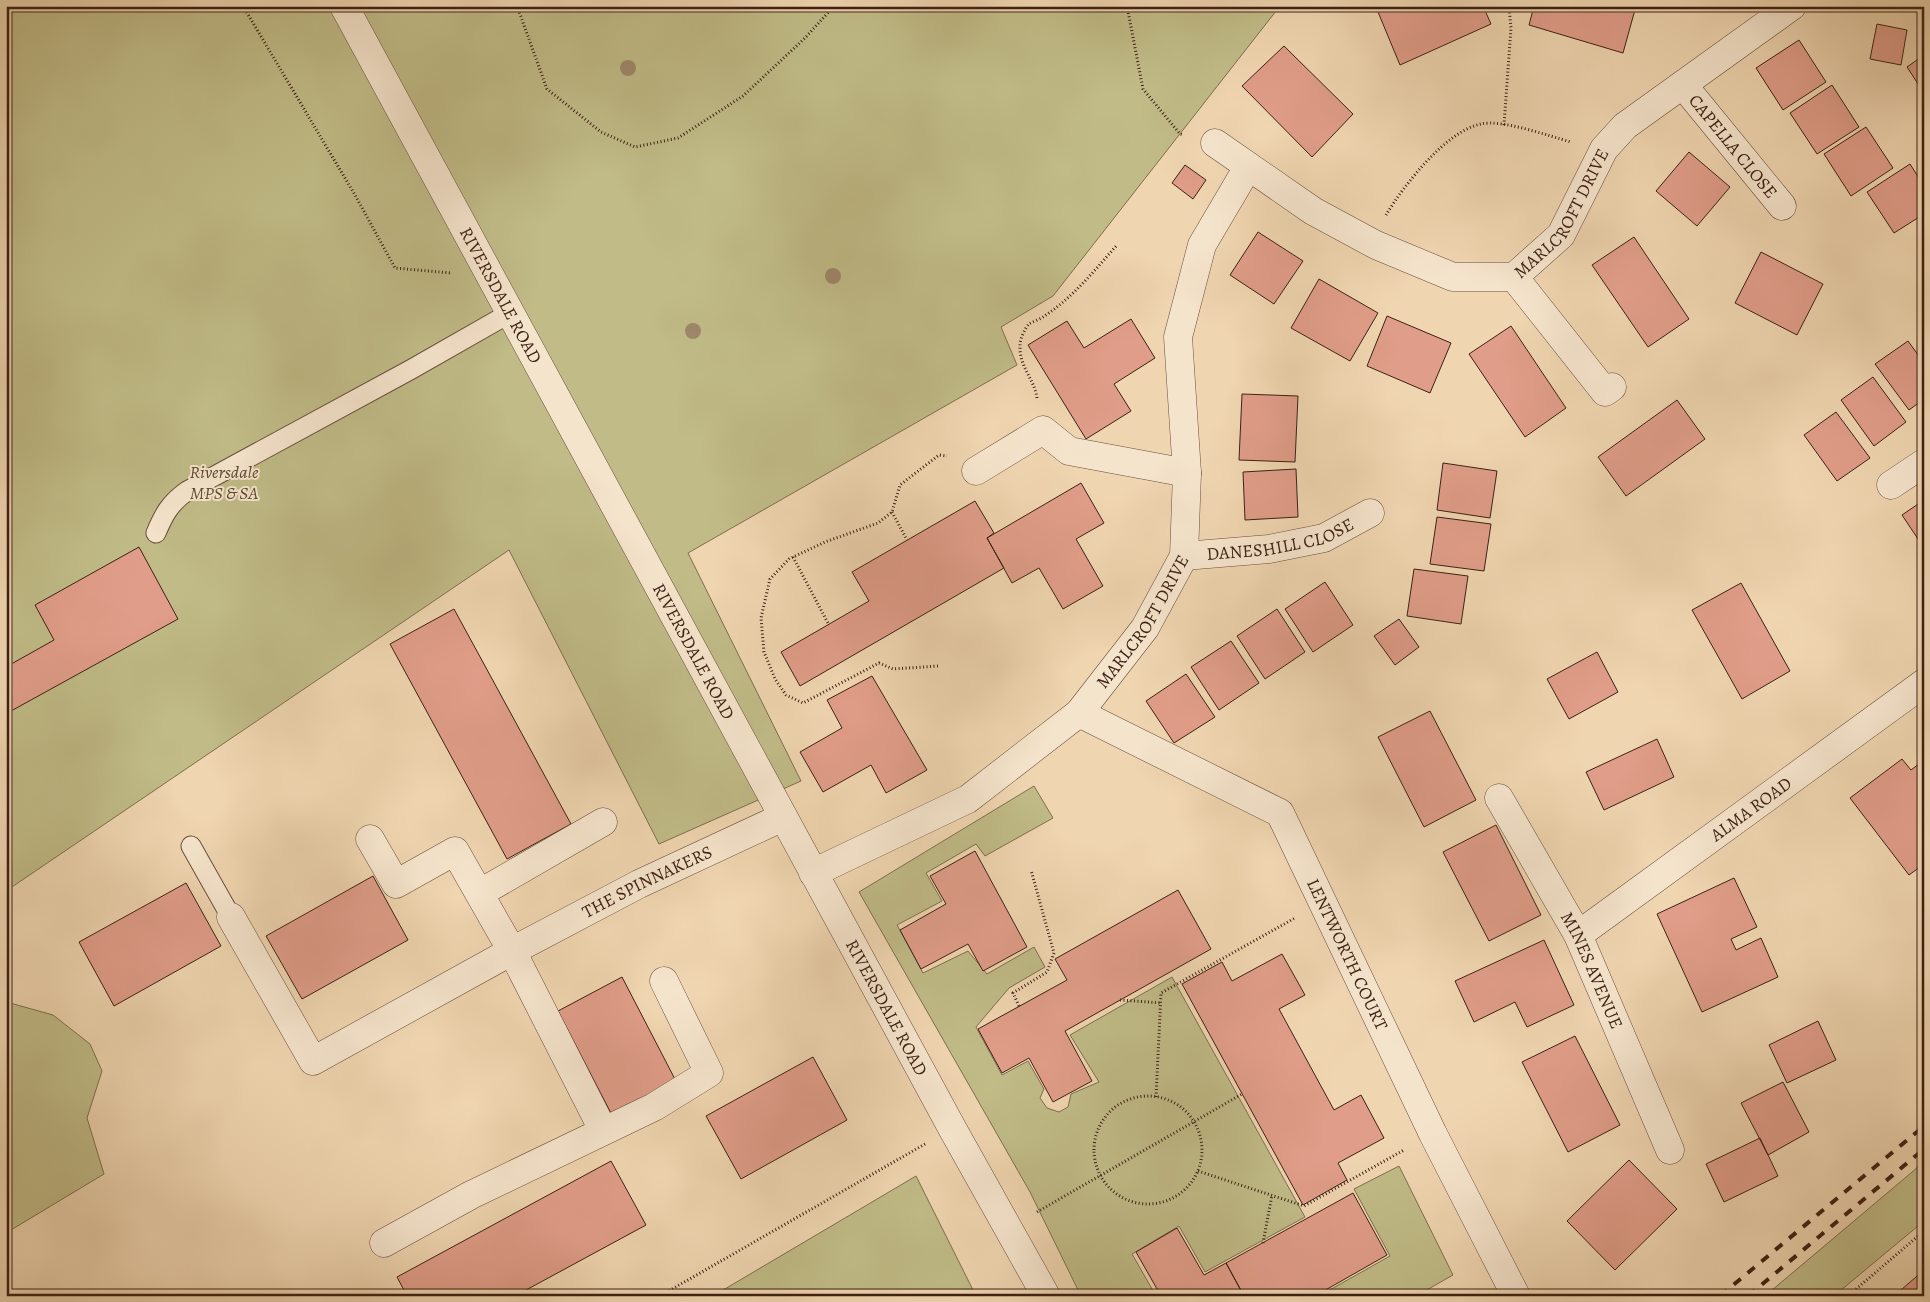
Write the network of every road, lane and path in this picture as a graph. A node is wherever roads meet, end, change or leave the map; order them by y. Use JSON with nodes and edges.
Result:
{"nodes":[{"id":1,"x":243,"y":6,"type":"edge"},
{"id":2,"x":344,"y":6,"type":"edge"},
{"id":3,"x":516,"y":6,"type":"edge"},
{"id":4,"x":834,"y":6,"type":"edge"},
{"id":5,"x":1127,"y":6,"type":"edge"},
{"id":6,"x":1509,"y":6,"type":"edge"},
{"id":7,"x":1792,"y":6,"type":"edge"},
{"id":8,"x":1683,"y":85,"type":"junction"},
{"id":9,"x":1504,"y":125,"type":"junction"},
{"id":10,"x":1215,"y":143,"type":"joint"},
{"id":11,"x":1604,"y":149,"type":"junction"},
{"id":12,"x":1248,"y":167,"type":"junction"},
{"id":13,"x":1782,"y":206,"type":"dead end"},
{"id":14,"x":1370,"y":242,"type":"junction"},
{"id":15,"x":1117,"y":245,"type":"dead end"},
{"id":16,"x":491,"y":277,"type":"junction"},
{"id":17,"x":1514,"y":277,"type":"junction"},
{"id":18,"x":510,"y":313,"type":"junction"},
{"id":19,"x":1612,"y":387,"type":"dead end"},
{"id":20,"x":1043,"y":430,"type":"junction"},
{"id":21,"x":1924,"y":463,"type":"edge"},
{"id":22,"x":976,"y":471,"type":"joint"},
{"id":23,"x":1187,"y":473,"type":"junction"},
{"id":24,"x":1891,"y":485,"type":"dead end"},
{"id":25,"x":892,"y":512,"type":"junction"},
{"id":26,"x":1370,"y":513,"type":"dead end"},
{"id":27,"x":156,"y":533,"type":"dead end"},
{"id":28,"x":907,"y":540,"type":"dead end"},
{"id":29,"x":1184,"y":556,"type":"junction"},
{"id":30,"x":793,"y":557,"type":"junction"},
{"id":31,"x":829,"y":625,"type":"dead end"},
{"id":32,"x":938,"y":666,"type":"dead end"},
{"id":33,"x":1924,"y":683,"type":"edge"},
{"id":34,"x":1079,"y":713,"type":"junction"},
{"id":35,"x":1499,"y":798,"type":"dead end"},
{"id":36,"x":783,"y":818,"type":"junction"},
{"id":37,"x":603,"y":822,"type":"dead end"},
{"id":38,"x":370,"y":839,"type":"dead end"},
{"id":39,"x":191,"y":846,"type":"dead end"},
{"id":40,"x":1031,"y":870,"type":"dead end"},
{"id":41,"x":813,"y":872,"type":"junction"},
{"id":42,"x":480,"y":893,"type":"junction"},
{"id":43,"x":1323,"y":903,"type":"junction"},
{"id":44,"x":232,"y":917,"type":"joint"},
{"id":45,"x":1578,"y":935,"type":"junction"},
{"id":46,"x":512,"y":951,"type":"junction"},
{"id":47,"x":664,"y":981,"type":"dead end"},
{"id":48,"x":1120,"y":1000,"type":"dead end"},
{"id":49,"x":1161,"y":1003,"type":"junction"},
{"id":50,"x":1019,"y":1006,"type":"dead end"},
{"id":51,"x":1242,"y":1094,"type":"dead end"},
{"id":52,"x":1156,"y":1097,"type":"junction"},
{"id":53,"x":1194,"y":1121,"type":"junction"},
{"id":54,"x":952,"y":1128,"type":"junction"},
{"id":55,"x":603,"y":1130,"type":"junction"},
{"id":56,"x":1433,"y":1134,"type":"junction"},
{"id":57,"x":1670,"y":1150,"type":"dead end"},
{"id":58,"x":1198,"y":1171,"type":"junction"},
{"id":59,"x":1100,"y":1174,"type":"junction"},
{"id":60,"x":1272,"y":1195,"type":"junction"},
{"id":61,"x":1007,"y":1227,"type":"junction"},
{"id":62,"x":1924,"y":1231,"type":"edge"},
{"id":63,"x":1263,"y":1242,"type":"dead end"},
{"id":64,"x":384,"y":1243,"type":"dead end"},
{"id":65,"x":660,"y":1296,"type":"edge"},
{"id":66,"x":1046,"y":1296,"type":"edge"},
{"id":67,"x":1516,"y":1296,"type":"edge"},
{"id":68,"x":1848,"y":1296,"type":"edge"}],
"edges":[{"from":1,"to":16,"type":"path"},
{"from":2,"to":16,"type":"street","name":"RIVERSDALE ROAD"},
{"from":3,"to":4,"type":"path"},
{"from":5,"to":10,"type":"path"},
{"from":6,"to":9,"type":"path"},
{"from":7,"to":8,"type":"street","name":"MARLCROFT DRIVE"},
{"from":8,"to":11,"type":"street","name":"MARLCROFT DRIVE"},
{"from":8,"to":13,"type":"street","name":"CAPELLA CLOSE"},
{"from":9,"to":11,"type":"path"},
{"from":9,"to":14,"type":"path"},
{"from":10,"to":12,"type":"street","name":"MARLCROFT DRIVE"},
{"from":11,"to":17,"type":"street","name":"MARLCROFT DRIVE"},
{"from":12,"to":14,"type":"street","name":"MARLCROFT DRIVE"},
{"from":12,"to":23,"type":"street","name":"MARLCROFT DRIVE"},
{"from":14,"to":17,"type":"street","name":"MARLCROFT DRIVE"},
{"from":15,"to":20,"type":"path"},
{"from":16,"to":18,"type":"street","name":"RIVERSDALE ROAD"},
{"from":17,"to":19,"type":"street"},
{"from":18,"to":27,"type":"lane"},
{"from":18,"to":36,"type":"street","name":"RIVERSDALE ROAD"},
{"from":20,"to":22,"type":"street"},
{"from":20,"to":23,"type":"street"},
{"from":21,"to":24,"type":"street"},
{"from":22,"to":25,"type":"path"},
{"from":23,"to":29,"type":"street","name":"MARLCROFT DRIVE"},
{"from":25,"to":28,"type":"path"},
{"from":25,"to":30,"type":"path"},
{"from":26,"to":29,"type":"street","name":"DANESHILL CLOSE"},
{"from":29,"to":34,"type":"street","name":"MARLCROFT DRIVE"},
{"from":30,"to":31,"type":"path"},
{"from":30,"to":32,"type":"path"},
{"from":33,"to":45,"type":"street","name":"ALMA ROAD"},
{"from":34,"to":41,"type":"street","name":"MARLCROFT DRIVE"},
{"from":34,"to":43,"type":"street","name":"LENTWORTH COURT"},
{"from":35,"to":45,"type":"street","name":"MINES AVENUE"},
{"from":36,"to":41,"type":"street","name":"RIVERSDALE ROAD"},
{"from":36,"to":46,"type":"street","name":"THE SPINNAKERS"},
{"from":37,"to":42,"type":"street"},
{"from":38,"to":42,"type":"street"},
{"from":39,"to":44,"type":"lane"},
{"from":40,"to":50,"type":"path"},
{"from":41,"to":54,"type":"street","name":"RIVERSDALE ROAD"},
{"from":42,"to":46,"type":"street"},
{"from":43,"to":49,"type":"path"},
{"from":43,"to":56,"type":"street","name":"LENTWORTH COURT"},
{"from":44,"to":46,"type":"street","name":"THE SPINNAKERS"},
{"from":45,"to":57,"type":"street","name":"MINES AVENUE"},
{"from":46,"to":55,"type":"street"},
{"from":47,"to":55,"type":"street"},
{"from":48,"to":49,"type":"path"},
{"from":49,"to":52,"type":"path"},
{"from":51,"to":53,"type":"path"},
{"from":52,"to":53,"type":"path"},
{"from":52,"to":59,"type":"path"},
{"from":53,"to":58,"type":"path"},
{"from":53,"to":59,"type":"path"},
{"from":54,"to":61,"type":"street","name":"RIVERSDALE ROAD"},
{"from":54,"to":65,"type":"path"},
{"from":55,"to":64,"type":"street"},
{"from":56,"to":60,"type":"path"},
{"from":56,"to":67,"type":"street","name":"LENTWORTH COURT"},
{"from":58,"to":59,"type":"path"},
{"from":58,"to":60,"type":"path"},
{"from":59,"to":61,"type":"path"},
{"from":60,"to":63,"type":"path"},
{"from":61,"to":66,"type":"street","name":"RIVERSDALE ROAD"},
{"from":62,"to":68,"type":"path"}]}
